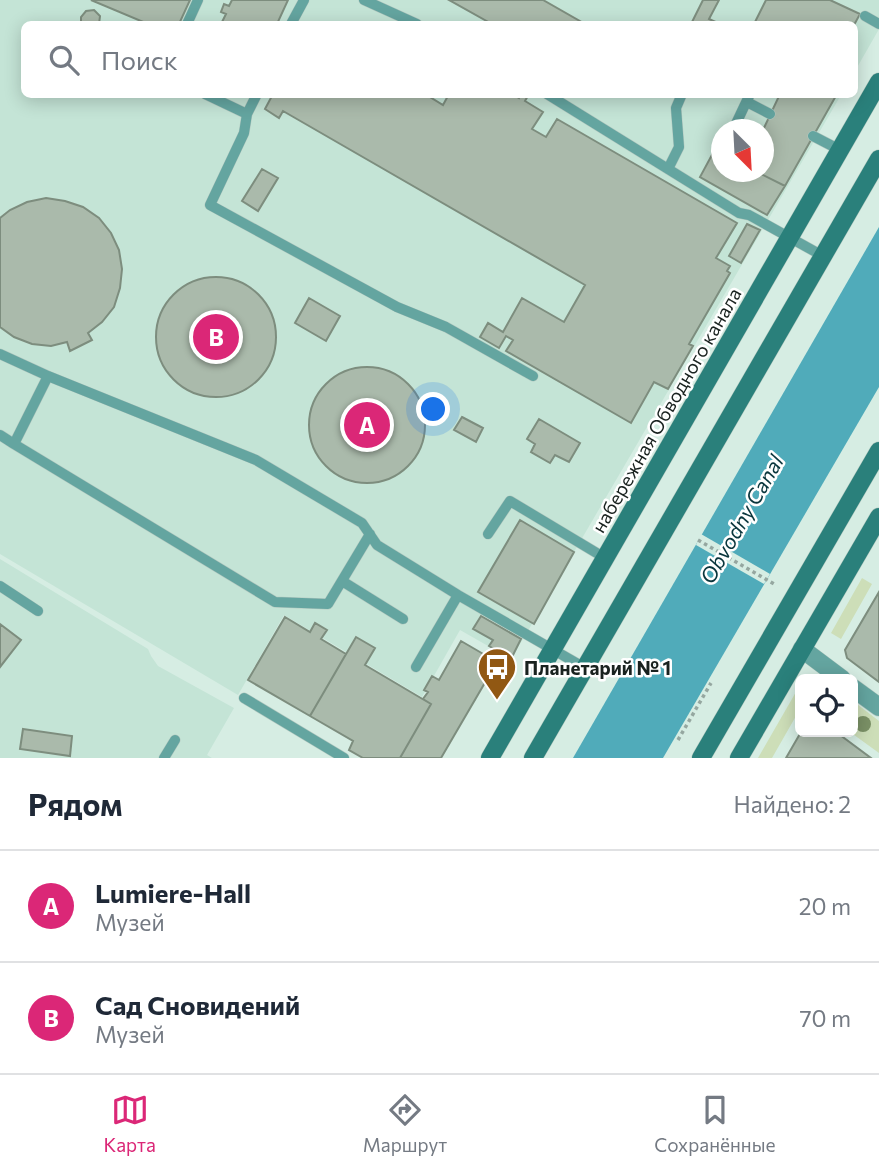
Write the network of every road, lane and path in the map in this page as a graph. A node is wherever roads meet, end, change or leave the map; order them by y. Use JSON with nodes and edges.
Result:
{"nodes":[{"id":1,"x":198,"y":0,"type":"edge"},
{"id":2,"x":304,"y":0,"type":"edge"},
{"id":3,"x":364,"y":0,"type":"edge"},
{"id":4,"x":864,"y":16,"type":"dead end"},
{"id":5,"x":188,"y":21,"type":"edge"},
{"id":6,"x":294,"y":21,"type":"edge"},
{"id":7,"x":410,"y":21,"type":"edge"},
{"id":8,"x":879,"y":24,"type":"edge"},
{"id":9,"x":879,"y":82,"type":"edge"},
{"id":10,"x":213,"y":98,"type":"edge"},
{"id":11,"x":255,"y":98,"type":"edge"},
{"id":12,"x":553,"y":98,"type":"edge"},
{"id":13,"x":680,"y":98,"type":"edge"},
{"id":14,"x":748,"y":98,"type":"edge"},
{"id":15,"x":247,"y":114,"type":"junction"},
{"id":16,"x":770,"y":114,"type":"dead end"},
{"id":17,"x":738,"y":119,"type":"edge"},
{"id":18,"x":813,"y":136,"type":"dead end"},
{"id":19,"x":840,"y":150,"type":"junction"},
{"id":20,"x":879,"y":159,"type":"edge"},
{"id":21,"x":668,"y":170,"type":"junction"},
{"id":22,"x":789,"y":237,"type":"junction"},
{"id":23,"x":823,"y":256,"type":"junction"},
{"id":24,"x":0,"y":354,"type":"edge"},
{"id":25,"x":48,"y":376,"type":"junction"},
{"id":26,"x":533,"y":376,"type":"dead end"},
{"id":27,"x":0,"y":435,"type":"edge"},
{"id":28,"x":14,"y":444,"type":"junction"},
{"id":29,"x":879,"y":451,"type":"edge"},
{"id":30,"x":879,"y":517,"type":"edge"},
{"id":31,"x":370,"y":534,"type":"junction"},
{"id":32,"x":488,"y":534,"type":"dead end"},
{"id":33,"x":698,"y":540,"type":"dead end"},
{"id":34,"x":605,"y":558,"type":"junction"},
{"id":35,"x":342,"y":581,"type":"junction"},
{"id":36,"x":774,"y":584,"type":"dead end"},
{"id":37,"x":0,"y":586,"type":"edge"},
{"id":38,"x":458,"y":595,"type":"junction"},
{"id":39,"x":38,"y":611,"type":"dead end"},
{"id":40,"x":403,"y":619,"type":"dead end"},
{"id":41,"x":552,"y":649,"type":"junction"},
{"id":42,"x":802,"y":649,"type":"junction"},
{"id":43,"x":416,"y":667,"type":"dead end"},
{"id":44,"x":585,"y":668,"type":"junction"},
{"id":45,"x":835,"y":674,"type":"edge"},
{"id":46,"x":711,"y":683,"type":"dead end"},
{"id":47,"x":858,"y":691,"type":"edge"},
{"id":48,"x":244,"y":698,"type":"dead end"},
{"id":49,"x":879,"y":706,"type":"edge"},
{"id":50,"x":175,"y":740,"type":"dead end"},
{"id":51,"x":678,"y":740,"type":"dead end"},
{"id":52,"x":164,"y":758,"type":"edge"},
{"id":53,"x":344,"y":758,"type":"edge"},
{"id":54,"x":489,"y":758,"type":"edge"},
{"id":55,"x":533,"y":758,"type":"edge"},
{"id":56,"x":701,"y":758,"type":"edge"},
{"id":57,"x":739,"y":758,"type":"edge"}],
"edges":[{"from":1,"to":5,"type":"lane"},
{"from":2,"to":6,"type":"lane"},
{"from":3,"to":7,"type":"lane"},
{"from":4,"to":8,"type":"lane"},
{"from":9,"to":19,"type":"main road","name":"набережная Обводного канала"},
{"from":10,"to":15,"type":"lane"},
{"from":11,"to":15,"type":"lane"},
{"from":12,"to":21,"type":"lane"},
{"from":13,"to":21,"type":"lane"},
{"from":14,"to":16,"type":"lane"},
{"from":14,"to":17,"type":"lane"},
{"from":15,"to":26,"type":"lane"},
{"from":18,"to":19,"type":"lane"},
{"from":19,"to":22,"type":"main road","name":"набережная Обводного канала"},
{"from":20,"to":23,"type":"main road"},
{"from":21,"to":22,"type":"lane"},
{"from":22,"to":23,"type":"lane"},
{"from":22,"to":34,"type":"main road","name":"набережная Обводного канала"},
{"from":23,"to":44,"type":"main road"},
{"from":24,"to":25,"type":"lane"},
{"from":25,"to":28,"type":"lane"},
{"from":25,"to":31,"type":"lane"},
{"from":27,"to":28,"type":"lane"},
{"from":28,"to":35,"type":"lane"},
{"from":29,"to":56,"type":"main road"},
{"from":30,"to":42,"type":"main road"},
{"from":31,"to":35,"type":"lane"},
{"from":31,"to":38,"type":"lane"},
{"from":32,"to":34,"type":"lane"},
{"from":33,"to":36,"type":"path"},
{"from":34,"to":41,"type":"main road","name":"набережная Обводного канала"},
{"from":35,"to":40,"type":"lane"},
{"from":37,"to":39,"type":"lane"},
{"from":38,"to":41,"type":"lane"},
{"from":38,"to":43,"type":"lane"},
{"from":41,"to":44,"type":"lane"},
{"from":41,"to":54,"type":"main road","name":"набережная Обводного канала"},
{"from":42,"to":45,"type":"street"},
{"from":42,"to":57,"type":"main road"},
{"from":44,"to":55,"type":"main road"},
{"from":46,"to":51,"type":"path"},
{"from":47,"to":49,"type":"street"},
{"from":48,"to":53,"type":"lane"},
{"from":50,"to":52,"type":"lane"}]}
